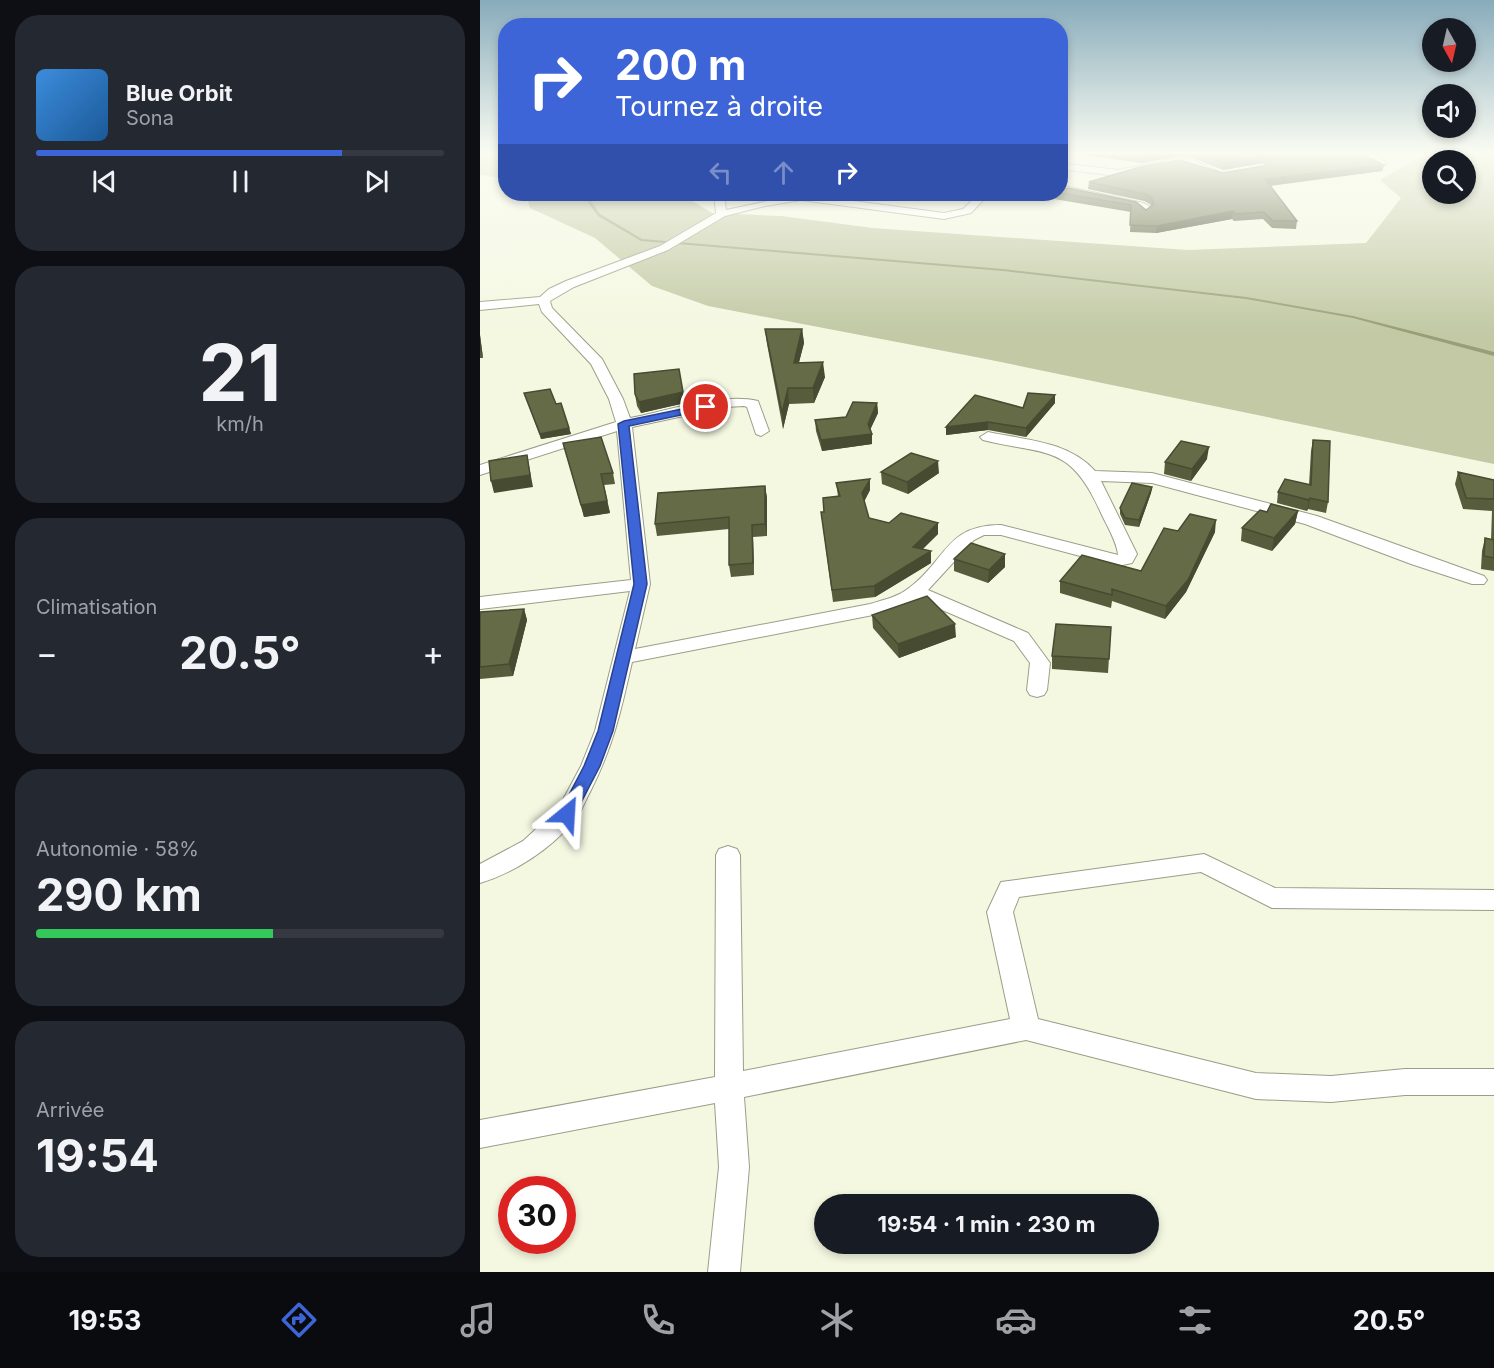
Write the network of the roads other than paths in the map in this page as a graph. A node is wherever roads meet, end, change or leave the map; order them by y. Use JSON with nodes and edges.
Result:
{"nodes":[{"id":1,"x":925,"y":213,"type":"edge"},
{"id":2,"x":956,"y":213,"type":"edge"},
{"id":3,"x":721,"y":214,"type":"edge"},
{"id":4,"x":544,"y":300,"type":"junction"},
{"id":5,"x":480,"y":306,"type":"edge"},
{"id":6,"x":624,"y":424,"type":"junction"},
{"id":7,"x":761,"y":431,"type":"dead end"},
{"id":8,"x":988,"y":437,"type":"dead end"},
{"id":9,"x":480,"y":470,"type":"edge"},
{"id":10,"x":1090,"y":476,"type":"junction"},
{"id":11,"x":1479,"y":580,"type":"dead end"},
{"id":12,"x":641,"y":584,"type":"junction"},
{"id":13,"x":916,"y":592,"type":"junction"},
{"id":14,"x":480,"y":603,"type":"edge"},
{"id":15,"x":622,"y":658,"type":"junction"},
{"id":16,"x":1037,"y":690,"type":"dead end"},
{"id":17,"x":728,"y":855,"type":"dead end"},
{"id":18,"x":480,"y":874,"type":"edge"},
{"id":19,"x":1494,"y":900,"type":"edge"},
{"id":20,"x":1026,"y":1028,"type":"junction"},
{"id":21,"x":1494,"y":1082,"type":"edge"},
{"id":22,"x":729,"y":1087,"type":"junction"},
{"id":23,"x":480,"y":1134,"type":"edge"},
{"id":24,"x":724,"y":1272,"type":"edge"}],
"edges":[{"from":1,"to":2,"type":"street"},
{"from":3,"to":4,"type":"street"},
{"from":4,"to":5,"type":"street"},
{"from":4,"to":6,"type":"street"},
{"from":6,"to":7,"type":"street"},
{"from":6,"to":9,"type":"street"},
{"from":6,"to":12,"type":"street"},
{"from":8,"to":10,"type":"street"},
{"from":10,"to":11,"type":"street"},
{"from":10,"to":13,"type":"street"},
{"from":12,"to":14,"type":"street"},
{"from":12,"to":15,"type":"street"},
{"from":13,"to":15,"type":"street"},
{"from":13,"to":16,"type":"street"},
{"from":15,"to":18,"type":"street"},
{"from":17,"to":22,"type":"street"},
{"from":19,"to":20,"type":"street"},
{"from":20,"to":21,"type":"street"},
{"from":20,"to":22,"type":"street"},
{"from":22,"to":23,"type":"street"},
{"from":22,"to":24,"type":"street"}]}
